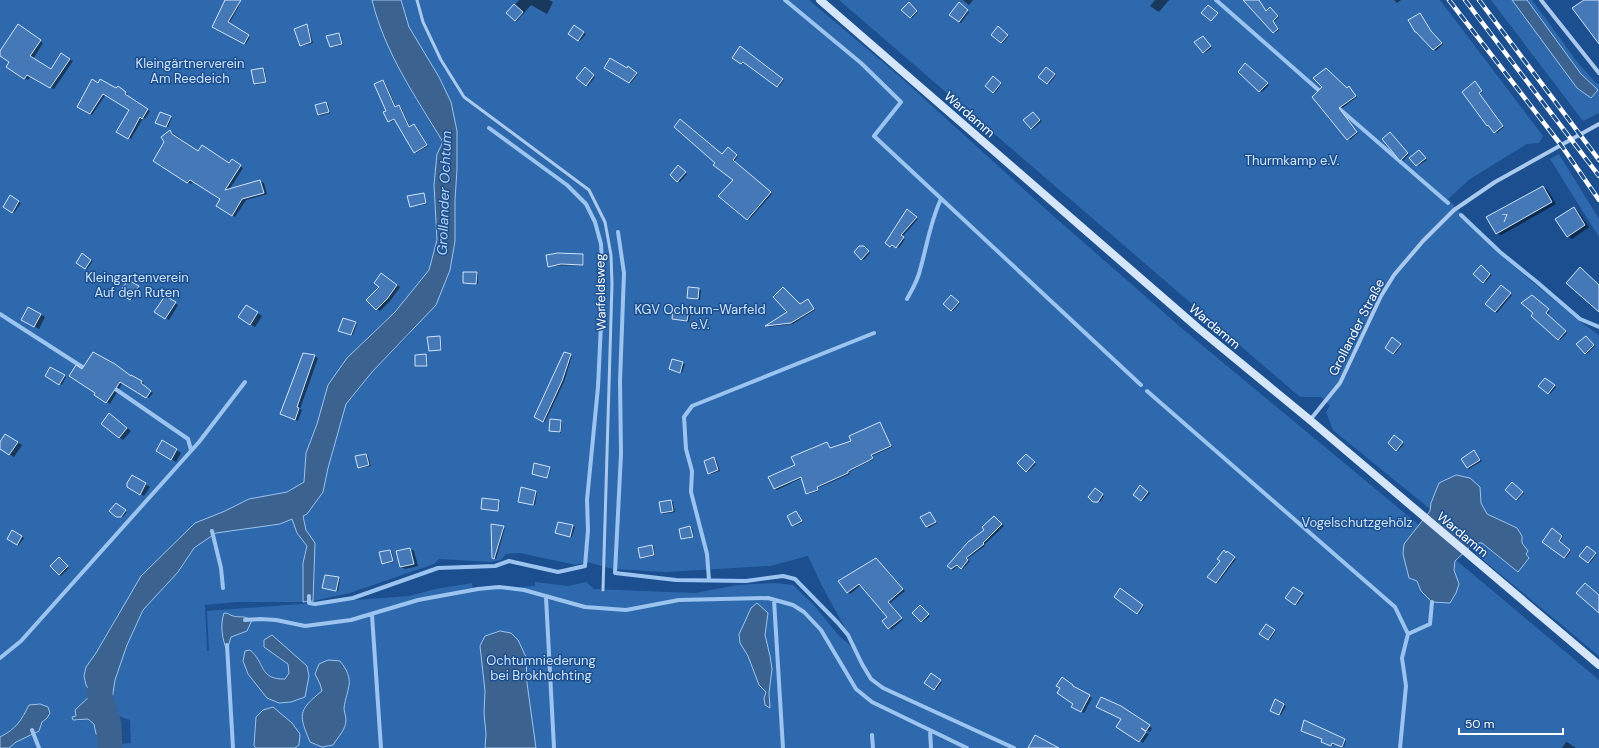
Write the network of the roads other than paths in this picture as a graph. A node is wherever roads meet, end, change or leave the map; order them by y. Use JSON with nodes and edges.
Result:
{"nodes":[{"id":1,"x":416,"y":0,"type":"edge"},
{"id":2,"x":820,"y":0,"type":"edge"},
{"id":3,"x":1541,"y":0,"type":"edge"},
{"id":4,"x":1599,"y":73,"type":"edge"},
{"id":5,"x":1599,"y":124,"type":"edge"},
{"id":6,"x":1310,"y":420,"type":"junction"},
{"id":7,"x":603,"y":590,"type":"dead end"},
{"id":8,"x":1599,"y":665,"type":"edge"}],
"edges":[{"from":1,"to":7,"type":"lane","name":"Warfeldsweg"},
{"from":2,"to":6,"type":"street","name":"Wardamm"},
{"from":3,"to":4,"type":"street"},
{"from":5,"to":6,"type":"street","name":"Grollander Straße"},
{"from":6,"to":8,"type":"street","name":"Wardamm"}]}
